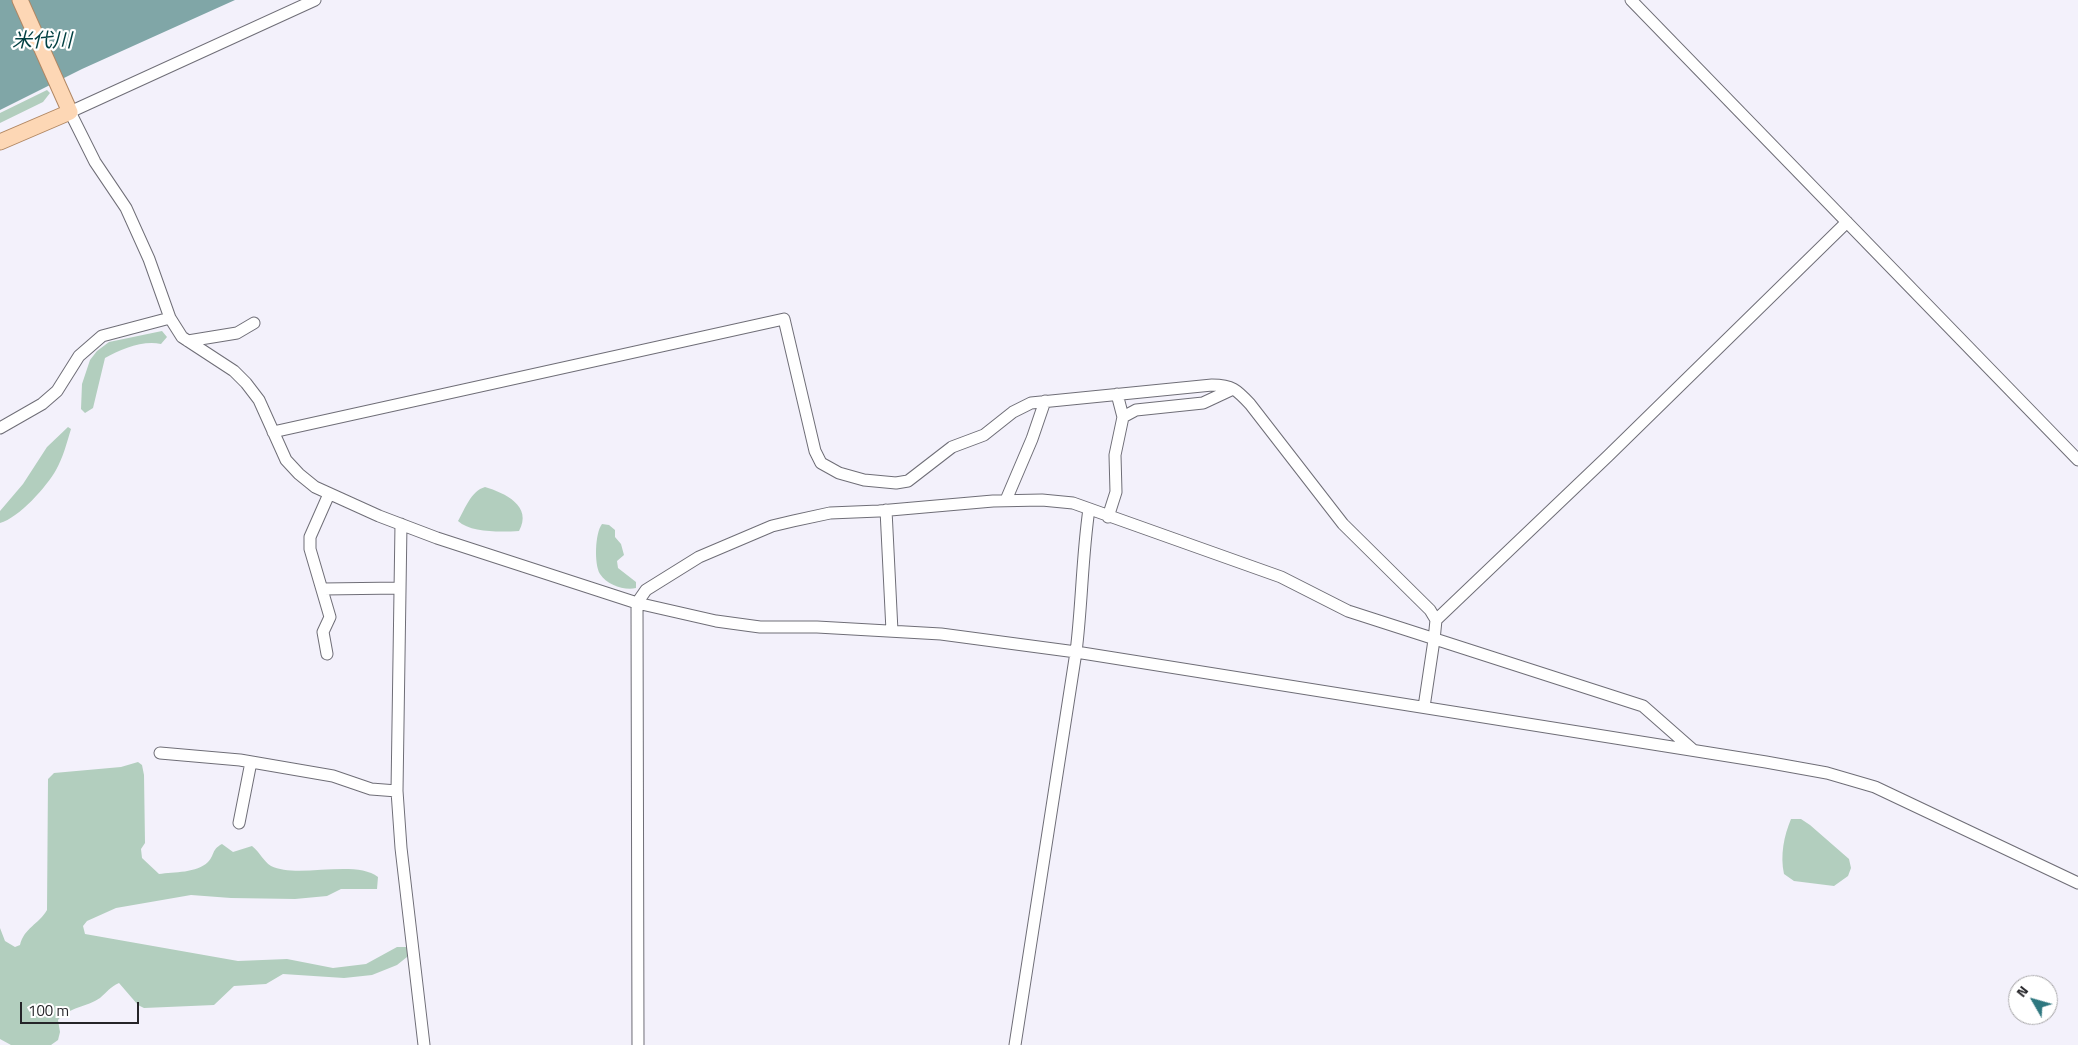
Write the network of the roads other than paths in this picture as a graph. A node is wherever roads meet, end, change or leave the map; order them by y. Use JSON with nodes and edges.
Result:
{"nodes":[{"id":1,"x":20,"y":0,"type":"edge"},
{"id":2,"x":315,"y":0,"type":"edge"},
{"id":3,"x":1631,"y":0,"type":"edge"},
{"id":4,"x":67,"y":105,"type":"junction"},
{"id":5,"x":0,"y":142,"type":"edge"},
{"id":6,"x":1847,"y":222,"type":"junction"},
{"id":7,"x":170,"y":318,"type":"junction"},
{"id":8,"x":254,"y":323,"type":"dead end"},
{"id":9,"x":188,"y":341,"type":"junction"},
{"id":10,"x":1233,"y":389,"type":"junction"},
{"id":11,"x":1117,"y":394,"type":"junction"},
{"id":12,"x":1045,"y":401,"type":"junction"},
{"id":13,"x":1123,"y":417,"type":"junction"},
{"id":14,"x":0,"y":428,"type":"edge"},
{"id":15,"x":273,"y":432,"type":"junction"},
{"id":16,"x":2078,"y":460,"type":"edge"},
{"id":17,"x":329,"y":494,"type":"junction"},
{"id":18,"x":1006,"y":500,"type":"junction"},
{"id":19,"x":886,"y":510,"type":"junction"},
{"id":20,"x":1090,"y":510,"type":"junction"},
{"id":21,"x":1108,"y":516,"type":"junction"},
{"id":22,"x":401,"y":524,"type":"junction"},
{"id":23,"x":400,"y":588,"type":"junction"},
{"id":24,"x":323,"y":589,"type":"junction"},
{"id":25,"x":637,"y":603,"type":"junction"},
{"id":26,"x":1436,"y":620,"type":"junction"},
{"id":27,"x":892,"y":631,"type":"junction"},
{"id":28,"x":1434,"y":640,"type":"junction"},
{"id":29,"x":1076,"y":652,"type":"junction"},
{"id":30,"x":328,"y":654,"type":"dead end"},
{"id":31,"x":1424,"y":707,"type":"junction"},
{"id":32,"x":1692,"y":750,"type":"junction"},
{"id":33,"x":160,"y":753,"type":"dead end"},
{"id":34,"x":251,"y":762,"type":"junction"},
{"id":35,"x":397,"y":791,"type":"junction"},
{"id":36,"x":239,"y":823,"type":"dead end"},
{"id":37,"x":2078,"y":883,"type":"edge"},
{"id":38,"x":424,"y":1045,"type":"edge"},
{"id":39,"x":638,"y":1045,"type":"edge"},
{"id":40,"x":1015,"y":1045,"type":"edge"}],
"edges":[{"from":1,"to":4,"type":"main road"},
{"from":2,"to":4,"type":"street"},
{"from":3,"to":6,"type":"street"},
{"from":4,"to":5,"type":"main road"},
{"from":4,"to":7,"type":"street"},
{"from":6,"to":16,"type":"street"},
{"from":6,"to":26,"type":"street"},
{"from":7,"to":9,"type":"street"},
{"from":7,"to":14,"type":"street"},
{"from":8,"to":9,"type":"street"},
{"from":9,"to":15,"type":"street"},
{"from":10,"to":11,"type":"street"},
{"from":10,"to":13,"type":"street"},
{"from":10,"to":26,"type":"street"},
{"from":11,"to":12,"type":"street"},
{"from":11,"to":13,"type":"street"},
{"from":12,"to":15,"type":"street"},
{"from":12,"to":18,"type":"street"},
{"from":13,"to":21,"type":"street"},
{"from":15,"to":17,"type":"street"},
{"from":17,"to":22,"type":"street"},
{"from":17,"to":24,"type":"street"},
{"from":18,"to":19,"type":"street"},
{"from":18,"to":20,"type":"street"},
{"from":19,"to":25,"type":"street"},
{"from":19,"to":27,"type":"street"},
{"from":20,"to":21,"type":"street"},
{"from":20,"to":29,"type":"street"},
{"from":21,"to":28,"type":"street"},
{"from":22,"to":23,"type":"street"},
{"from":22,"to":25,"type":"street"},
{"from":23,"to":24,"type":"street"},
{"from":23,"to":35,"type":"street"},
{"from":24,"to":30,"type":"street"},
{"from":25,"to":27,"type":"street"},
{"from":25,"to":39,"type":"street"},
{"from":26,"to":28,"type":"street"},
{"from":27,"to":29,"type":"street"},
{"from":28,"to":31,"type":"street"},
{"from":28,"to":32,"type":"street"},
{"from":29,"to":31,"type":"street"},
{"from":29,"to":40,"type":"street"},
{"from":31,"to":32,"type":"street"},
{"from":32,"to":37,"type":"street"},
{"from":33,"to":34,"type":"street"},
{"from":34,"to":35,"type":"street"},
{"from":34,"to":36,"type":"street"},
{"from":35,"to":38,"type":"street"}]}
